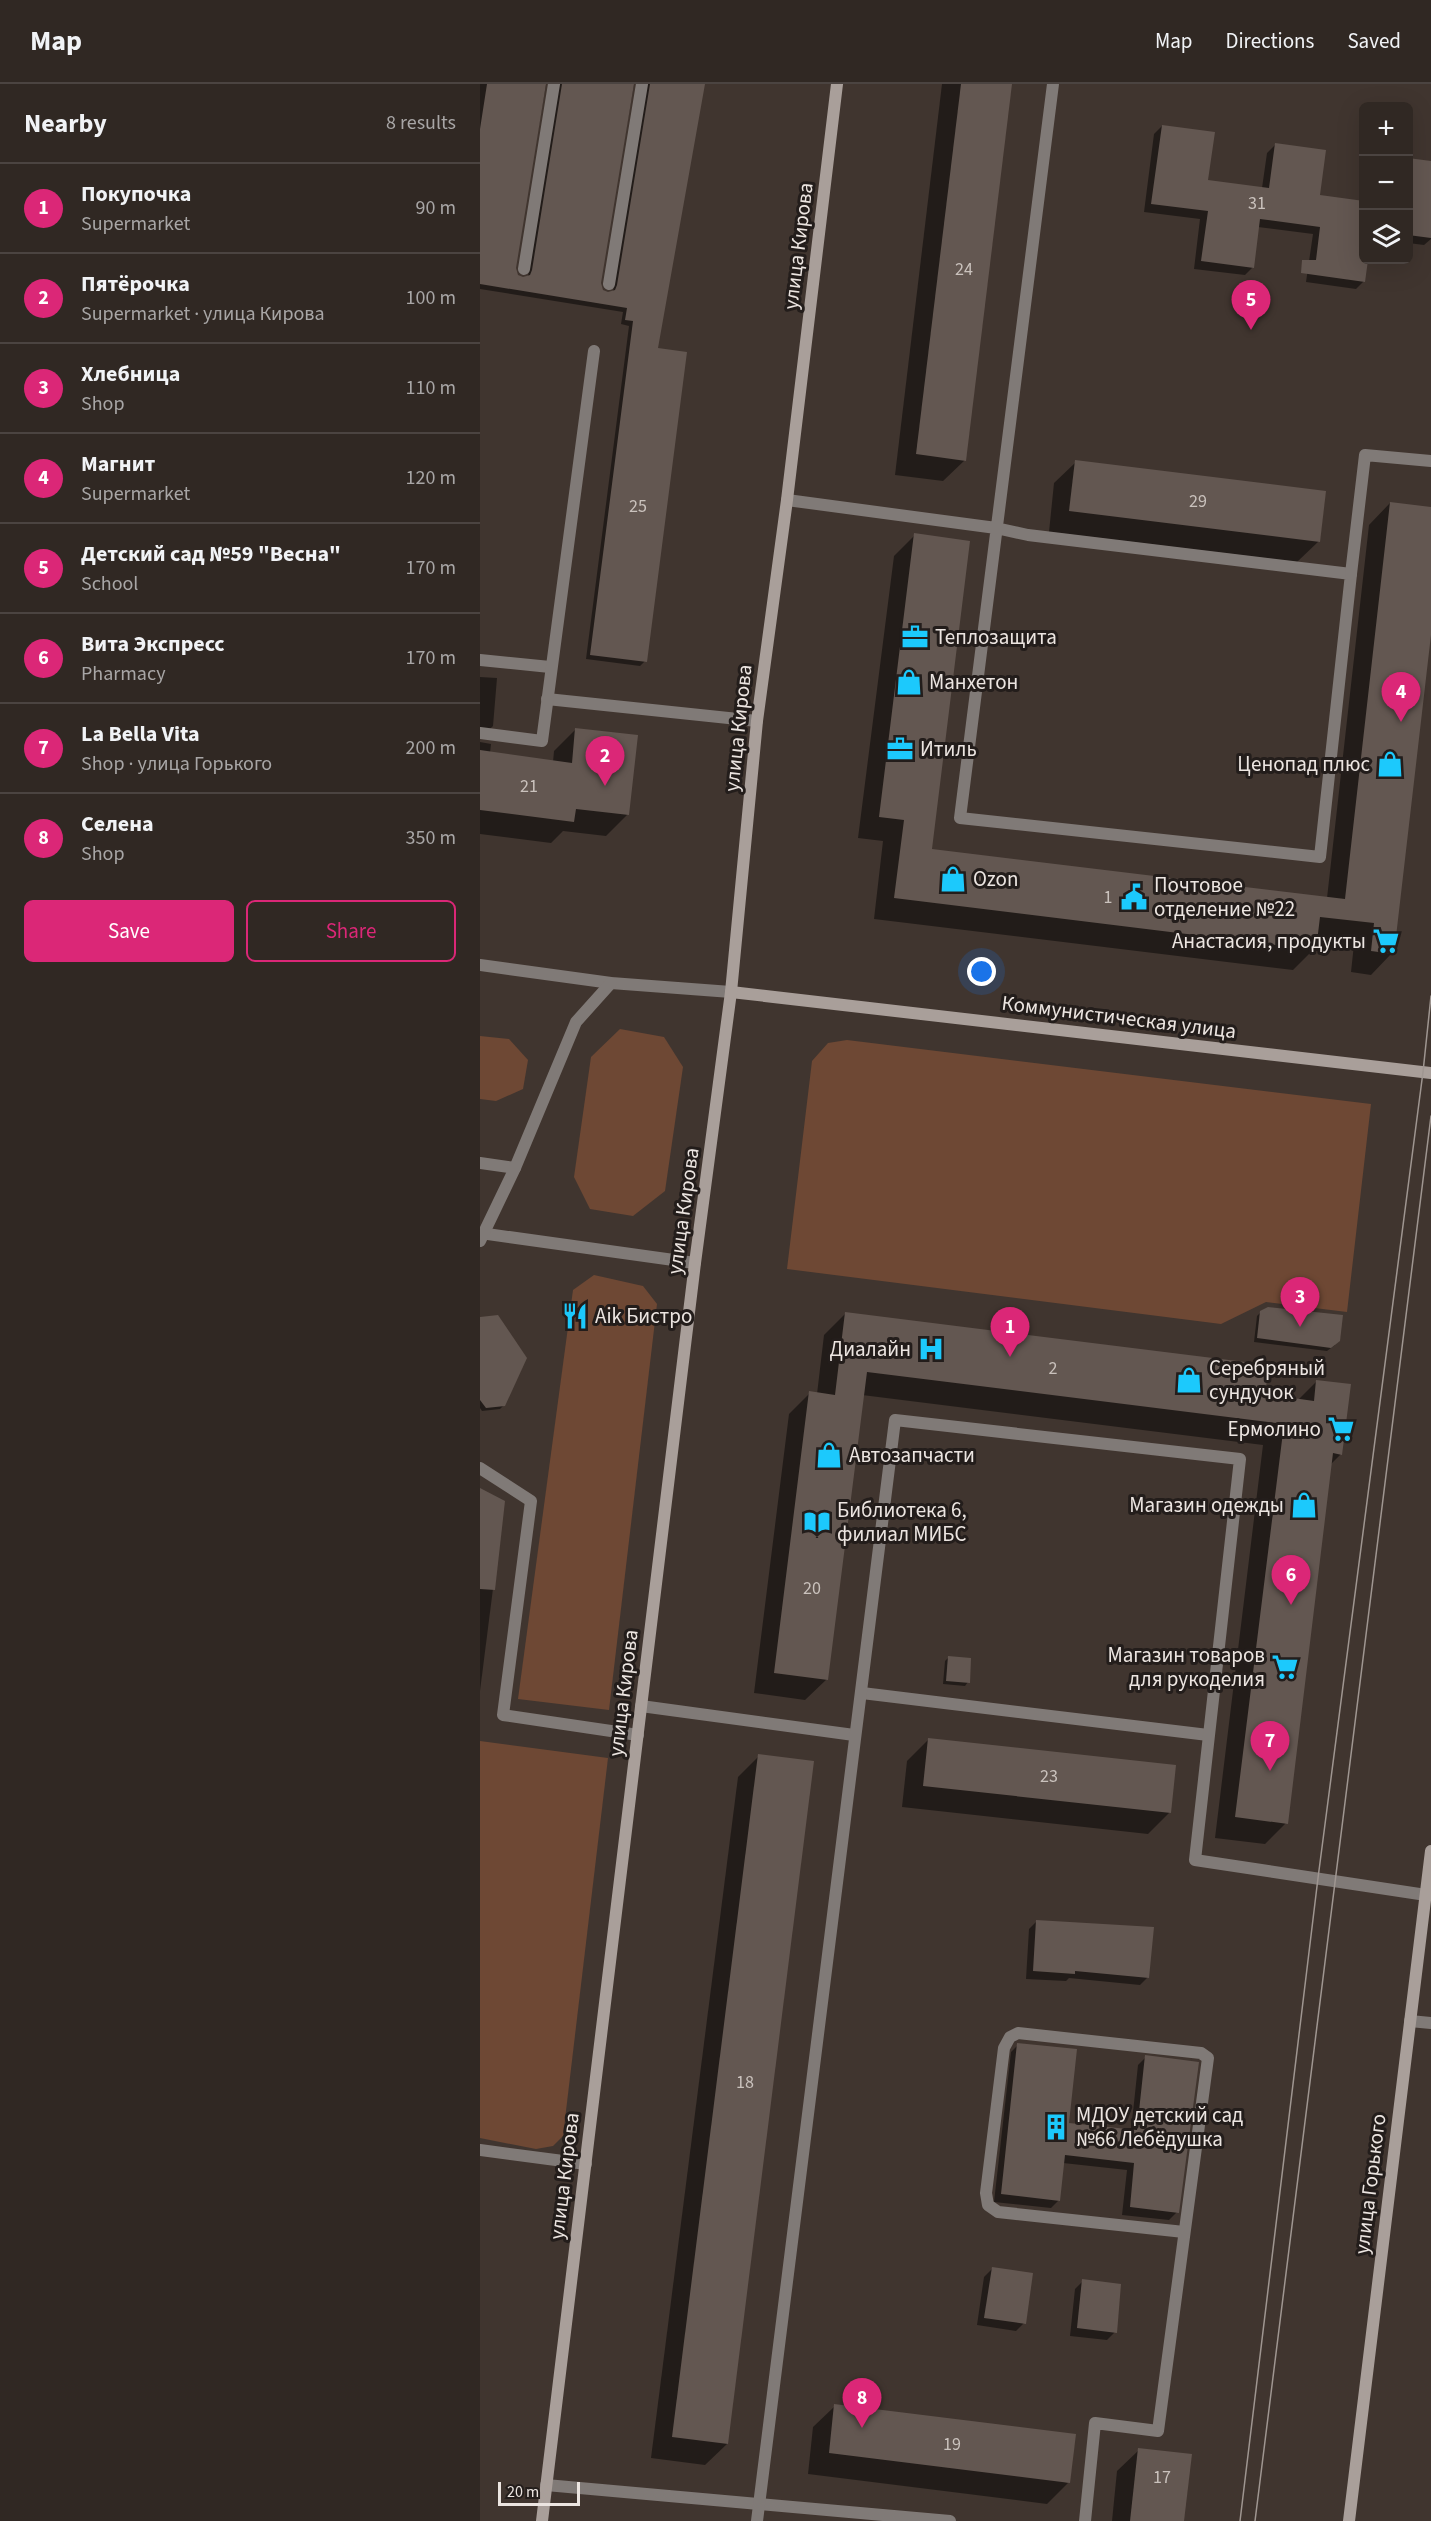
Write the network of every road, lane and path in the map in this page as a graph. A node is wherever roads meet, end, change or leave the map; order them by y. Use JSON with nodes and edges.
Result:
{"nodes":[{"id":1,"x":554,"y":84,"type":"edge"},
{"id":2,"x":642,"y":84,"type":"edge"},
{"id":3,"x":837,"y":84,"type":"edge"},
{"id":4,"x":1053,"y":84,"type":"edge"},
{"id":5,"x":524,"y":269,"type":"dead end"},
{"id":6,"x":609,"y":284,"type":"dead end"},
{"id":7,"x":594,"y":351,"type":"dead end"},
{"id":8,"x":1431,"y":461,"type":"edge"},
{"id":9,"x":787,"y":500,"type":"junction"},
{"id":10,"x":996,"y":528,"type":"junction"},
{"id":11,"x":1351,"y":574,"type":"junction"},
{"id":12,"x":480,"y":660,"type":"edge"},
{"id":13,"x":550,"y":667,"type":"junction"},
{"id":14,"x":547,"y":699,"type":"junction"},
{"id":15,"x":758,"y":721,"type":"junction"},
{"id":16,"x":480,"y":733,"type":"edge"},
{"id":17,"x":480,"y":965,"type":"edge"},
{"id":18,"x":611,"y":983,"type":"junction"},
{"id":19,"x":731,"y":992,"type":"junction"},
{"id":20,"x":1431,"y":1073,"type":"edge"},
{"id":21,"x":480,"y":1163,"type":"edge"},
{"id":22,"x":514,"y":1168,"type":"junction"},
{"id":23,"x":481,"y":1236,"type":"edge"},
{"id":24,"x":695,"y":1263,"type":"junction"},
{"id":25,"x":480,"y":1468,"type":"edge"},
{"id":26,"x":862,"y":1694,"type":"junction"},
{"id":27,"x":641,"y":1706,"type":"junction"},
{"id":28,"x":638,"y":1735,"type":"junction"},
{"id":29,"x":854,"y":1735,"type":"junction"},
{"id":30,"x":1208,"y":1735,"type":"junction"},
{"id":31,"x":1431,"y":1851,"type":"edge"},
{"id":32,"x":1426,"y":1895,"type":"junction"},
{"id":33,"x":1410,"y":2021,"type":"junction"},
{"id":34,"x":1431,"y":2023,"type":"edge"},
{"id":35,"x":480,"y":2150,"type":"edge"},
{"id":36,"x":585,"y":2164,"type":"junction"},
{"id":37,"x":1184,"y":2232,"type":"junction"},
{"id":38,"x":546,"y":2485,"type":"junction"},
{"id":39,"x":759,"y":2506,"type":"junction"},
{"id":40,"x":542,"y":2521,"type":"edge"},
{"id":41,"x":757,"y":2521,"type":"edge"},
{"id":42,"x":950,"y":2521,"type":"edge"},
{"id":43,"x":1084,"y":2521,"type":"edge"},
{"id":44,"x":1349,"y":2521,"type":"edge"}],
"edges":[{"from":1,"to":5,"type":"lane"},
{"from":2,"to":6,"type":"lane"},
{"from":3,"to":9,"type":"street","name":"улица Кирова"},
{"from":4,"to":10,"type":"lane"},
{"from":7,"to":13,"type":"lane"},
{"from":8,"to":11,"type":"lane"},
{"from":9,"to":10,"type":"lane"},
{"from":9,"to":15,"type":"street","name":"улица Кирова"},
{"from":10,"to":11,"type":"lane"},
{"from":10,"to":11,"type":"lane"},
{"from":12,"to":13,"type":"lane"},
{"from":13,"to":14,"type":"lane"},
{"from":14,"to":15,"type":"lane"},
{"from":14,"to":16,"type":"lane"},
{"from":15,"to":19,"type":"street","name":"улица Кирова"},
{"from":17,"to":18,"type":"lane"},
{"from":18,"to":19,"type":"lane"},
{"from":18,"to":22,"type":"lane"},
{"from":19,"to":20,"type":"street","name":"Коммунистическая улица"},
{"from":19,"to":24,"type":"street","name":"улица Кирова"},
{"from":21,"to":22,"type":"lane"},
{"from":22,"to":23,"type":"lane"},
{"from":23,"to":24,"type":"lane"},
{"from":24,"to":27,"type":"street","name":"улица Кирова"},
{"from":25,"to":28,"type":"lane"},
{"from":26,"to":29,"type":"lane"},
{"from":26,"to":30,"type":"lane"},
{"from":26,"to":30,"type":"lane"},
{"from":27,"to":28,"type":"street","name":"улица Кирова"},
{"from":27,"to":29,"type":"lane"},
{"from":28,"to":36,"type":"street","name":"улица Кирова"},
{"from":29,"to":39,"type":"lane"},
{"from":30,"to":32,"type":"lane"},
{"from":31,"to":32,"type":"street","name":"улица Горького"},
{"from":32,"to":33,"type":"street","name":"улица Горького"},
{"from":33,"to":34,"type":"lane"},
{"from":33,"to":44,"type":"street","name":"улица Горького"},
{"from":35,"to":36,"type":"lane"},
{"from":36,"to":38,"type":"street","name":"улица Кирова"},
{"from":37,"to":37,"type":"lane"},
{"from":37,"to":43,"type":"lane"},
{"from":38,"to":39,"type":"lane"},
{"from":38,"to":40,"type":"street","name":"улица Кирова"},
{"from":39,"to":41,"type":"lane"},
{"from":39,"to":42,"type":"lane"}]}
